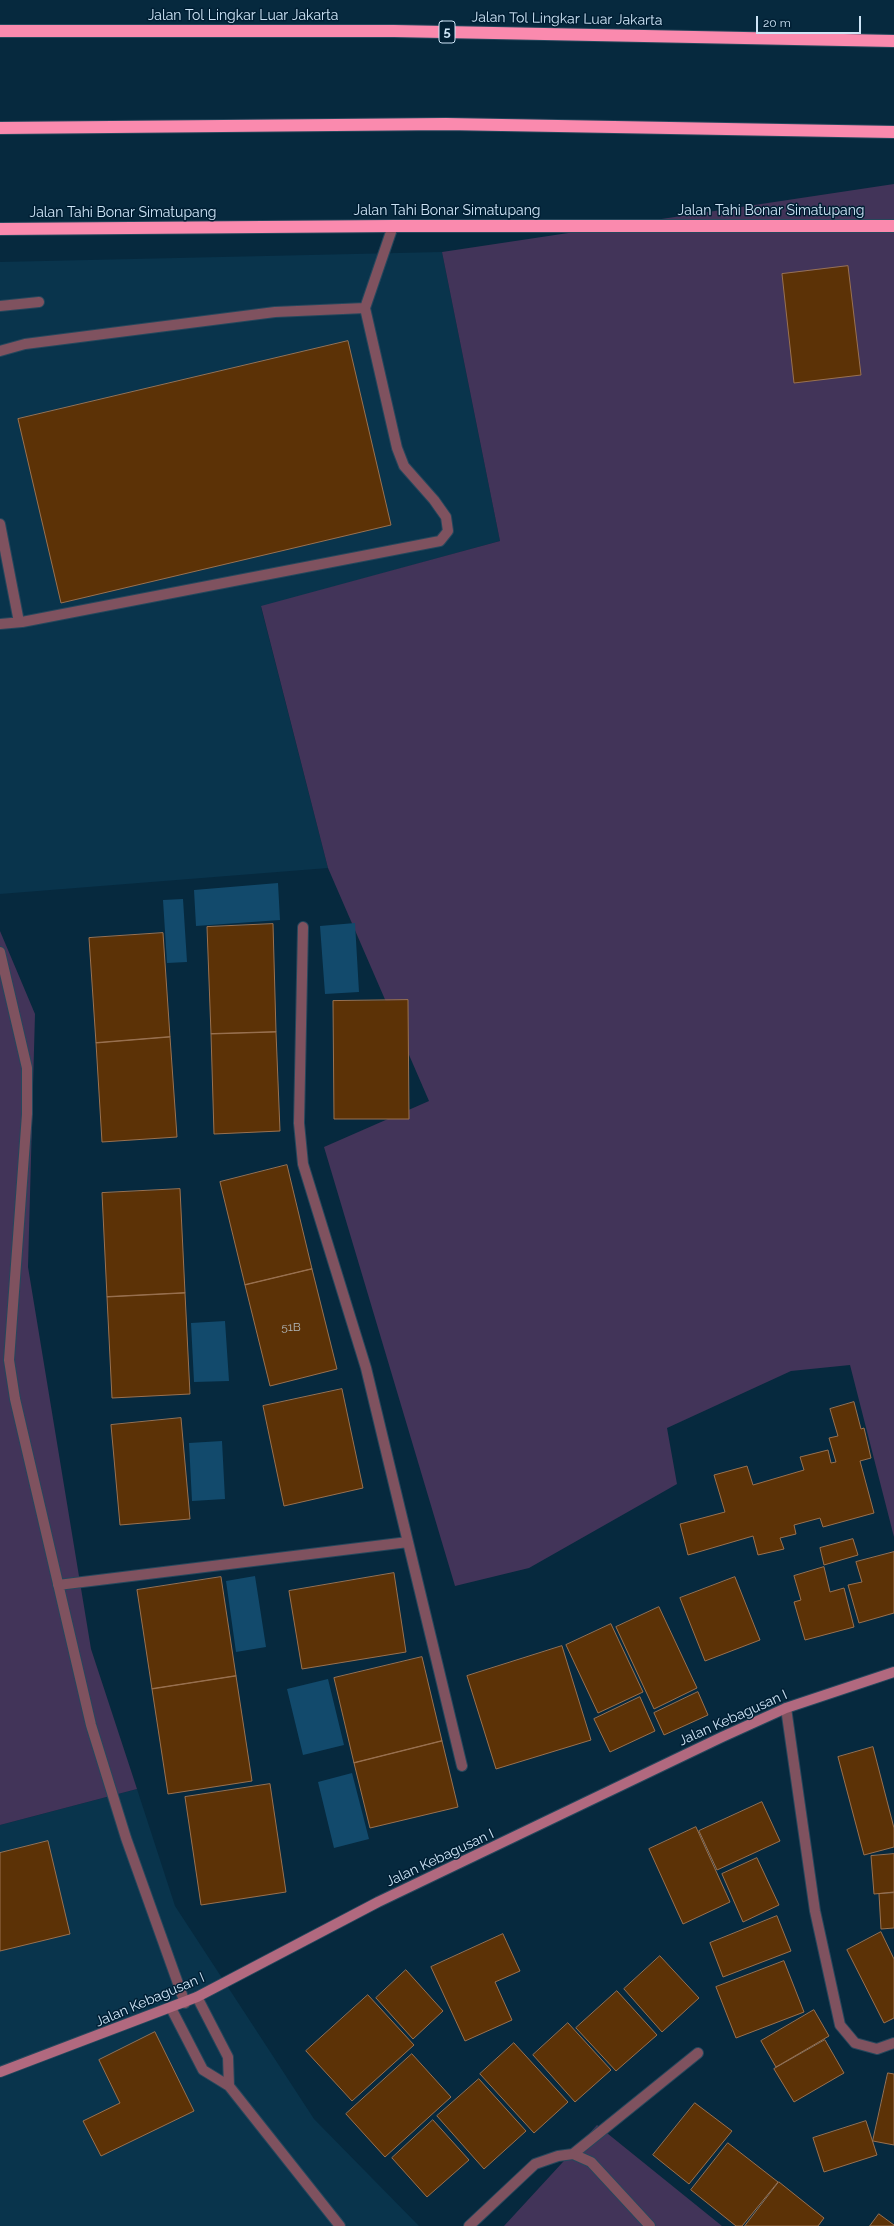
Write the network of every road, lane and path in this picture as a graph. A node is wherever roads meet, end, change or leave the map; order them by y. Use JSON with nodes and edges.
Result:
{"nodes":[{"id":1,"x":0,"y":31,"type":"edge"},
{"id":2,"x":894,"y":41,"type":"edge"},
{"id":3,"x":0,"y":128,"type":"edge"},
{"id":4,"x":894,"y":132,"type":"edge"},
{"id":5,"x":393,"y":226,"type":"junction"},
{"id":6,"x":894,"y":226,"type":"edge"},
{"id":7,"x":0,"y":229,"type":"edge"},
{"id":8,"x":39,"y":302,"type":"dead end"},
{"id":9,"x":0,"y":306,"type":"edge"},
{"id":10,"x":365,"y":308,"type":"junction"},
{"id":11,"x":0,"y":351,"type":"edge"},
{"id":12,"x":0,"y":524,"type":"edge"},
{"id":13,"x":19,"y":622,"type":"junction"},
{"id":14,"x":0,"y":624,"type":"edge"},
{"id":15,"x":303,"y":927,"type":"dead end"},
{"id":16,"x":0,"y":952,"type":"edge"},
{"id":17,"x":408,"y":1542,"type":"junction"},
{"id":18,"x":58,"y":1585,"type":"junction"},
{"id":19,"x":894,"y":1672,"type":"edge"},
{"id":20,"x":786,"y":1708,"type":"junction"},
{"id":21,"x":462,"y":1766,"type":"dead end"},
{"id":22,"x":197,"y":1997,"type":"junction"},
{"id":23,"x":185,"y":2003,"type":"junction"},
{"id":24,"x":171,"y":2008,"type":"junction"},
{"id":25,"x":894,"y":2043,"type":"edge"},
{"id":26,"x":698,"y":2053,"type":"dead end"},
{"id":27,"x":0,"y":2072,"type":"edge"},
{"id":28,"x":229,"y":2086,"type":"junction"},
{"id":29,"x":573,"y":2154,"type":"junction"},
{"id":30,"x":340,"y":2226,"type":"edge"},
{"id":31,"x":469,"y":2226,"type":"edge"},
{"id":32,"x":650,"y":2226,"type":"edge"}],
"edges":[{"from":1,"to":2,"type":"highway","name":"Jalan Tol Lingkar Luar Jakarta","number":"5"},
{"from":3,"to":4,"type":"highway"},
{"from":5,"to":6,"type":"highway","name":"Jalan Tahi Bonar Simatupang"},
{"from":5,"to":7,"type":"highway","name":"Jalan Tahi Bonar Simatupang"},
{"from":5,"to":10,"type":"street"},
{"from":8,"to":9,"type":"street"},
{"from":10,"to":11,"type":"street"},
{"from":10,"to":13,"type":"street"},
{"from":12,"to":13,"type":"street"},
{"from":13,"to":14,"type":"street"},
{"from":15,"to":17,"type":"street"},
{"from":16,"to":18,"type":"street"},
{"from":17,"to":18,"type":"street"},
{"from":17,"to":21,"type":"street"},
{"from":18,"to":23,"type":"street"},
{"from":19,"to":20,"type":"street","name":"Jalan Kebagusan I"},
{"from":20,"to":22,"type":"street","name":"Jalan Kebagusan I"},
{"from":20,"to":25,"type":"street"},
{"from":22,"to":23,"type":"street","name":"Jalan Kebagusan I"},
{"from":22,"to":28,"type":"street"},
{"from":23,"to":24,"type":"street","name":"Jalan Kebagusan I"},
{"from":24,"to":27,"type":"street","name":"Jalan Kebagusan I"},
{"from":24,"to":28,"type":"street"},
{"from":26,"to":29,"type":"street"},
{"from":28,"to":30,"type":"street"},
{"from":29,"to":31,"type":"street"},
{"from":29,"to":32,"type":"street"}]}
